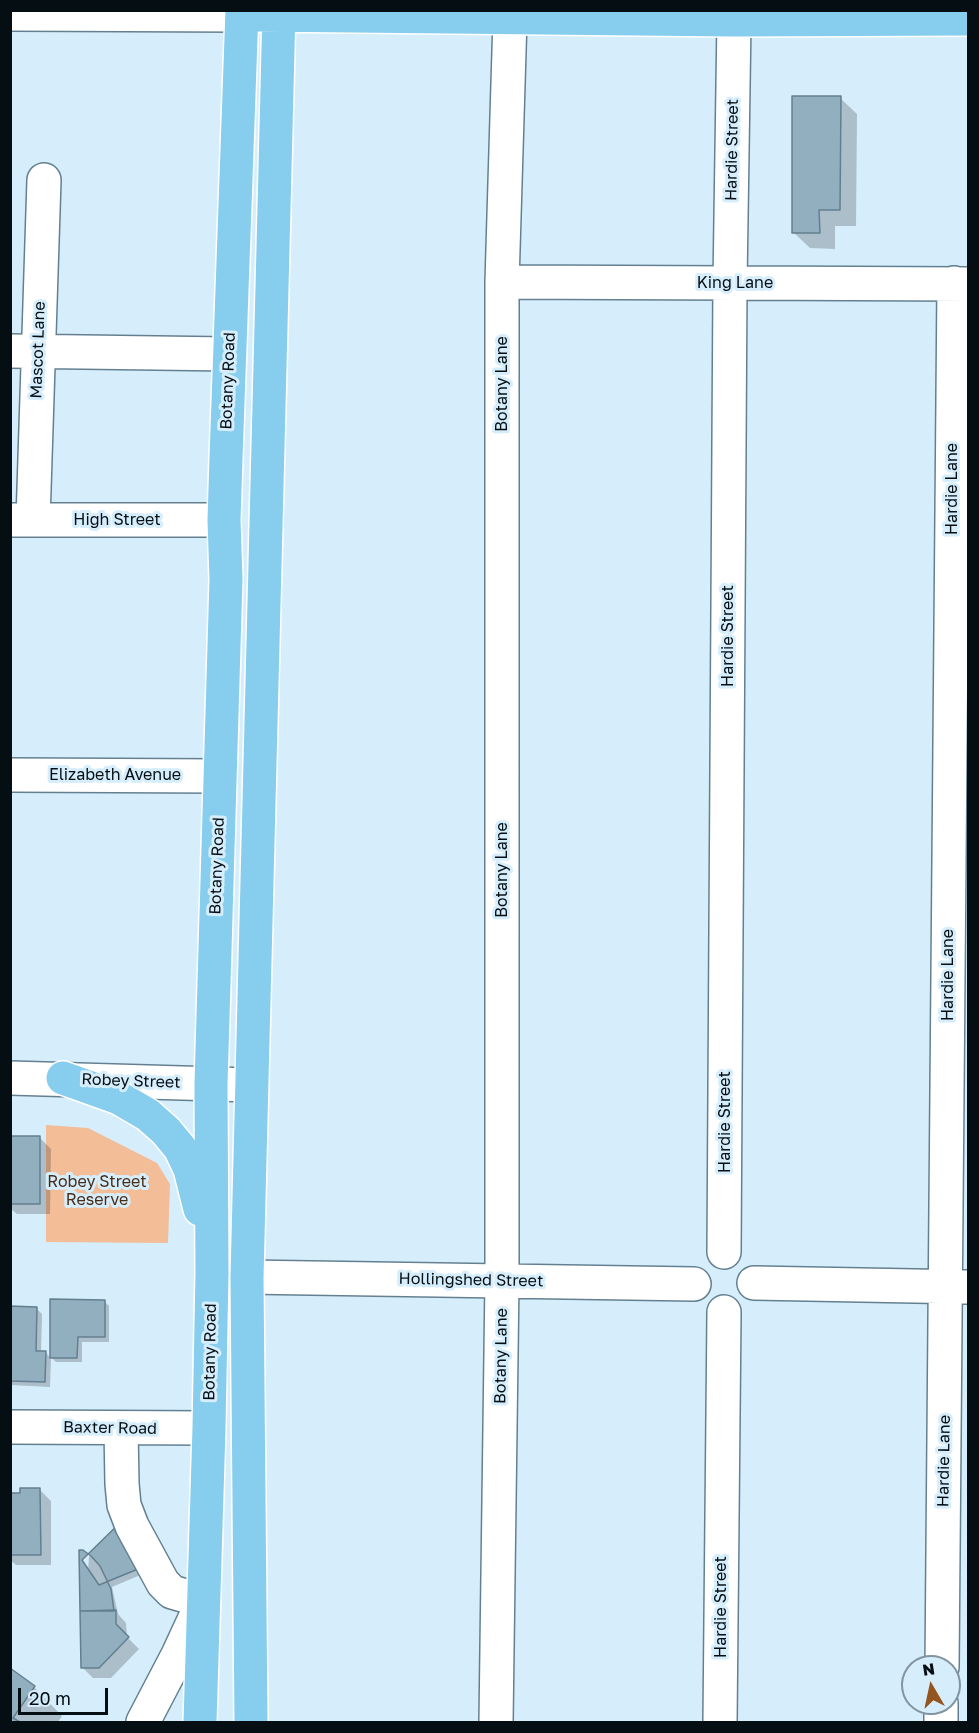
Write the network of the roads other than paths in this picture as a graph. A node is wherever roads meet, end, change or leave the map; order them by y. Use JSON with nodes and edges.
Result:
{"nodes":[{"id":1,"x":242,"y":13,"type":"edge"},
{"id":2,"x":279,"y":13,"type":"edge"},
{"id":3,"x":10,"y":14,"type":"edge"},
{"id":4,"x":510,"y":18,"type":"junction"},
{"id":5,"x":969,"y":19,"type":"edge"},
{"id":6,"x":734,"y":20,"type":"junction"},
{"id":7,"x":44,"y":180,"type":"dead end"},
{"id":8,"x":502,"y":282,"type":"junction"},
{"id":9,"x":730,"y":283,"type":"junction"},
{"id":10,"x":961,"y":284,"type":"edge"},
{"id":11,"x":24,"y":351,"type":"edge"},
{"id":12,"x":229,"y":354,"type":"junction"},
{"id":13,"x":22,"y":520,"type":"edge"},
{"id":14,"x":224,"y":520,"type":"junction"},
{"id":15,"x":10,"y":775,"type":"edge"},
{"id":16,"x":220,"y":776,"type":"junction"},
{"id":17,"x":10,"y":1078,"type":"edge"},
{"id":18,"x":63,"y":1078,"type":"junction"},
{"id":19,"x":211,"y":1084,"type":"junction"},
{"id":20,"x":251,"y":1085,"type":"junction"},
{"id":21,"x":724,"y":1252,"type":"junction"},
{"id":22,"x":212,"y":1273,"type":"junction"},
{"id":23,"x":247,"y":1277,"type":"junction"},
{"id":24,"x":502,"y":1280,"type":"junction"},
{"id":25,"x":754,"y":1283,"type":"junction"},
{"id":26,"x":694,"y":1284,"type":"junction"},
{"id":27,"x":957,"y":1287,"type":"edge"},
{"id":28,"x":724,"y":1312,"type":"junction"},
{"id":29,"x":10,"y":1427,"type":"edge"},
{"id":30,"x":121,"y":1428,"type":"junction"},
{"id":31,"x":209,"y":1428,"type":"junction"},
{"id":32,"x":203,"y":1601,"type":"junction"},
{"id":33,"x":942,"y":1655,"type":"edge"},
{"id":34,"x":143,"y":1722,"type":"edge"},
{"id":35,"x":200,"y":1722,"type":"edge"},
{"id":36,"x":251,"y":1722,"type":"edge"},
{"id":37,"x":496,"y":1722,"type":"edge"},
{"id":38,"x":720,"y":1722,"type":"edge"}],
"edges":[{"from":1,"to":2,"type":"main road"},
{"from":1,"to":3,"type":"street"},
{"from":1,"to":12,"type":"main road","name":"Botany Road"},
{"from":2,"to":4,"type":"main road"},
{"from":2,"to":20,"type":"main road"},
{"from":4,"to":6,"type":"main road"},
{"from":4,"to":8,"type":"street","name":"Botany Lane"},
{"from":5,"to":6,"type":"main road"},
{"from":6,"to":9,"type":"street","name":"Hardie Street"},
{"from":7,"to":11,"type":"street","name":"Mascot Lane"},
{"from":8,"to":9,"type":"street","name":"King Lane"},
{"from":8,"to":24,"type":"street","name":"Botany Lane"},
{"from":9,"to":10,"type":"street","name":"King Lane"},
{"from":9,"to":21,"type":"street","name":"Hardie Street"},
{"from":10,"to":27,"type":"street","name":"Hardie Lane"},
{"from":11,"to":12,"type":"street"},
{"from":11,"to":13,"type":"street","name":"Mascot Lane"},
{"from":12,"to":14,"type":"main road","name":"Botany Road"},
{"from":13,"to":14,"type":"street","name":"High Street"},
{"from":14,"to":16,"type":"main road","name":"Botany Road"},
{"from":15,"to":16,"type":"street","name":"Elizabeth Avenue"},
{"from":16,"to":19,"type":"main road","name":"Botany Road"},
{"from":17,"to":18,"type":"street","name":"Robey Street"},
{"from":18,"to":19,"type":"street","name":"Robey Street"},
{"from":18,"to":22,"type":"main road"},
{"from":19,"to":20,"type":"street","name":"Robey Street"},
{"from":19,"to":22,"type":"main road","name":"Botany Road"},
{"from":20,"to":23,"type":"main road"},
{"from":21,"to":25,"type":"street"},
{"from":21,"to":26,"type":"street"},
{"from":22,"to":31,"type":"main road","name":"Botany Road"},
{"from":23,"to":24,"type":"street","name":"Hollingshed Street"},
{"from":23,"to":36,"type":"main road"},
{"from":24,"to":26,"type":"street","name":"Hollingshed Street"},
{"from":24,"to":37,"type":"street","name":"Botany Lane"},
{"from":25,"to":27,"type":"street"},
{"from":25,"to":28,"type":"street"},
{"from":26,"to":28,"type":"street"},
{"from":27,"to":33,"type":"street","name":"Hardie Lane"},
{"from":28,"to":38,"type":"street","name":"Hardie Street"},
{"from":29,"to":30,"type":"street","name":"Baxter Road"},
{"from":30,"to":31,"type":"street","name":"Baxter Road"},
{"from":30,"to":32,"type":"street"},
{"from":31,"to":32,"type":"main road","name":"Botany Road"},
{"from":32,"to":34,"type":"street"},
{"from":32,"to":35,"type":"main road","name":"Botany Road"}]}
